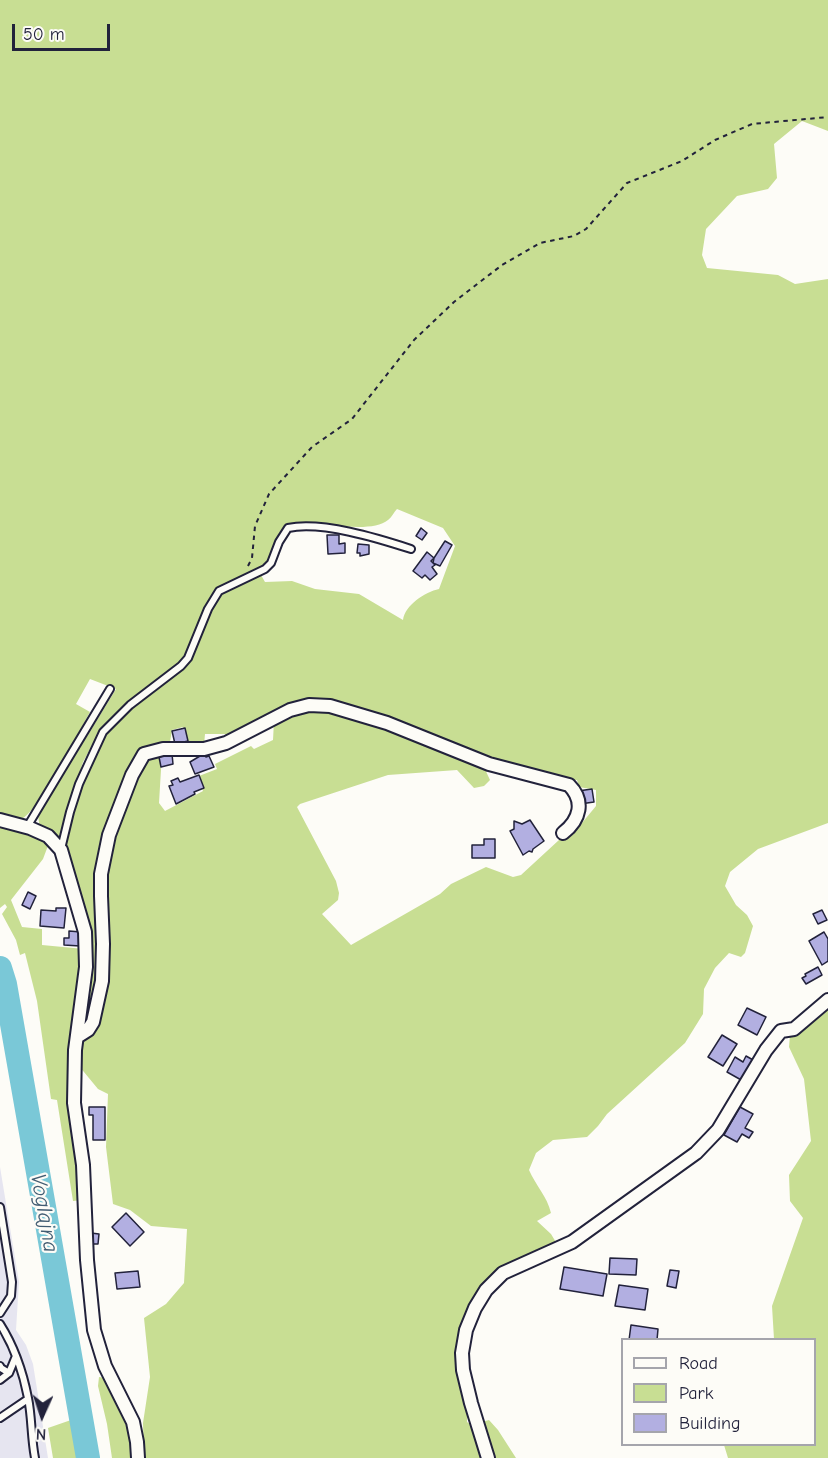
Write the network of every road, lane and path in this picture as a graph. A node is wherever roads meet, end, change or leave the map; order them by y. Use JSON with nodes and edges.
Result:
{"nodes":[{"id":1,"x":828,"y":117,"type":"edge"},
{"id":2,"x":411,"y":549,"type":"dead end"},
{"id":3,"x":242,"y":580,"type":"junction"},
{"id":4,"x":110,"y":689,"type":"dead end"},
{"id":5,"x":0,"y":820,"type":"edge"},
{"id":6,"x":27,"y":827,"type":"junction"},
{"id":7,"x":563,"y":833,"type":"dead end"},
{"id":8,"x":61,"y":850,"type":"junction"},
{"id":9,"x":828,"y":1000,"type":"edge"},
{"id":10,"x":77,"y":1037,"type":"junction"},
{"id":11,"x":0,"y":1208,"type":"edge"},
{"id":12,"x":0,"y":1313,"type":"edge"},
{"id":13,"x":0,"y":1324,"type":"edge"},
{"id":14,"x":16,"y":1355,"type":"junction"},
{"id":15,"x":0,"y":1366,"type":"edge"},
{"id":16,"x":9,"y":1373,"type":"junction"},
{"id":17,"x":0,"y":1380,"type":"edge"},
{"id":18,"x":28,"y":1399,"type":"junction"},
{"id":19,"x":0,"y":1418,"type":"edge"},
{"id":20,"x":35,"y":1458,"type":"edge"},
{"id":21,"x":138,"y":1458,"type":"edge"},
{"id":22,"x":488,"y":1458,"type":"edge"}],
"edges":[{"from":1,"to":3,"type":"path"},
{"from":2,"to":3,"type":"lane"},
{"from":3,"to":8,"type":"lane"},
{"from":4,"to":6,"type":"lane"},
{"from":5,"to":6,"type":"street"},
{"from":6,"to":8,"type":"street"},
{"from":7,"to":10,"type":"street"},
{"from":8,"to":10,"type":"street"},
{"from":9,"to":22,"type":"street"},
{"from":10,"to":21,"type":"street"},
{"from":11,"to":12,"type":"lane"},
{"from":13,"to":14,"type":"lane"},
{"from":14,"to":16,"type":"lane"},
{"from":14,"to":18,"type":"lane"},
{"from":15,"to":16,"type":"lane"},
{"from":16,"to":17,"type":"lane"},
{"from":18,"to":19,"type":"lane"},
{"from":18,"to":20,"type":"lane"}]}
